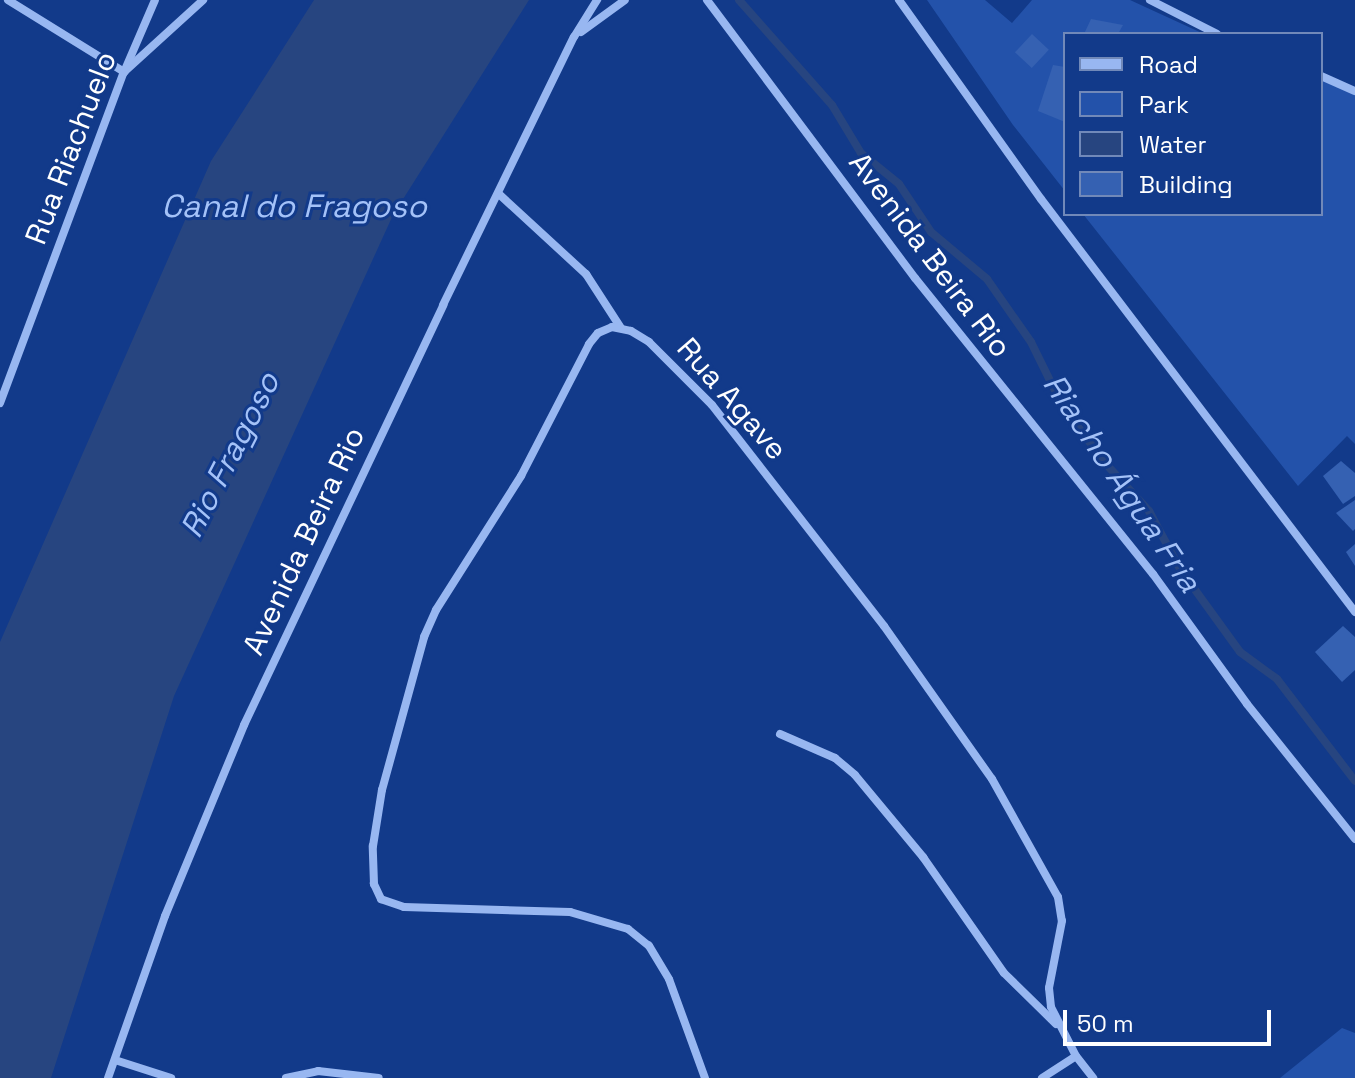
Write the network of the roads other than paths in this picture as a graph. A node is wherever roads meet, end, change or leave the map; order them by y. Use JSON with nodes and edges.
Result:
{"nodes":[{"id":1,"x":8,"y":0,"type":"edge"},
{"id":2,"x":155,"y":0,"type":"edge"},
{"id":3,"x":203,"y":0,"type":"edge"},
{"id":4,"x":597,"y":0,"type":"edge"},
{"id":5,"x":625,"y":0,"type":"edge"},
{"id":6,"x":707,"y":0,"type":"edge"},
{"id":7,"x":899,"y":0,"type":"edge"},
{"id":8,"x":1150,"y":0,"type":"edge"},
{"id":9,"x":1213,"y":32,"type":"edge"},
{"id":10,"x":574,"y":37,"type":"junction"},
{"id":11,"x":124,"y":72,"type":"junction"},
{"id":12,"x":1323,"y":77,"type":"edge"},
{"id":13,"x":1355,"y":91,"type":"edge"},
{"id":14,"x":500,"y":195,"type":"junction"},
{"id":15,"x":621,"y":328,"type":"junction"},
{"id":16,"x":4,"y":378,"type":"edge"},
{"id":17,"x":0,"y":403,"type":"edge"},
{"id":18,"x":1355,"y":612,"type":"edge"},
{"id":19,"x":780,"y":734,"type":"dead end"},
{"id":20,"x":1355,"y":839,"type":"edge"},
{"id":21,"x":1062,"y":1030,"type":"junction"},
{"id":22,"x":1076,"y":1056,"type":"junction"},
{"id":23,"x":115,"y":1060,"type":"junction"},
{"id":24,"x":108,"y":1078,"type":"edge"},
{"id":25,"x":171,"y":1078,"type":"edge"},
{"id":26,"x":286,"y":1078,"type":"edge"},
{"id":27,"x":379,"y":1078,"type":"edge"},
{"id":28,"x":705,"y":1078,"type":"edge"},
{"id":29,"x":1042,"y":1078,"type":"edge"},
{"id":30,"x":1093,"y":1078,"type":"edge"}],
"edges":[{"from":1,"to":11,"type":"street"},
{"from":2,"to":11,"type":"street","name":"Rua Riachuelo"},
{"from":3,"to":11,"type":"street"},
{"from":4,"to":10,"type":"street","name":"Avenida Beira Rio"},
{"from":5,"to":10,"type":"street","name":"Avenida Beira Rio"},
{"from":6,"to":20,"type":"street","name":"Avenida Beira Rio"},
{"from":7,"to":18,"type":"street"},
{"from":8,"to":9,"type":"street"},
{"from":10,"to":14,"type":"street","name":"Avenida Beira Rio"},
{"from":11,"to":16,"type":"street","name":"Rua Riachuelo"},
{"from":12,"to":13,"type":"street"},
{"from":14,"to":15,"type":"street"},
{"from":14,"to":23,"type":"street","name":"Avenida Beira Rio"},
{"from":15,"to":21,"type":"street","name":"Rua Agave"},
{"from":15,"to":28,"type":"street"},
{"from":16,"to":17,"type":"street","name":"Rua Riachuelo"},
{"from":19,"to":21,"type":"street"},
{"from":21,"to":22,"type":"street","name":"Rua Agave"},
{"from":22,"to":29,"type":"street"},
{"from":22,"to":30,"type":"street","name":"Rua Agave"},
{"from":23,"to":24,"type":"street","name":"Avenida Beira Rio"},
{"from":23,"to":25,"type":"street"},
{"from":26,"to":27,"type":"street"}]}
